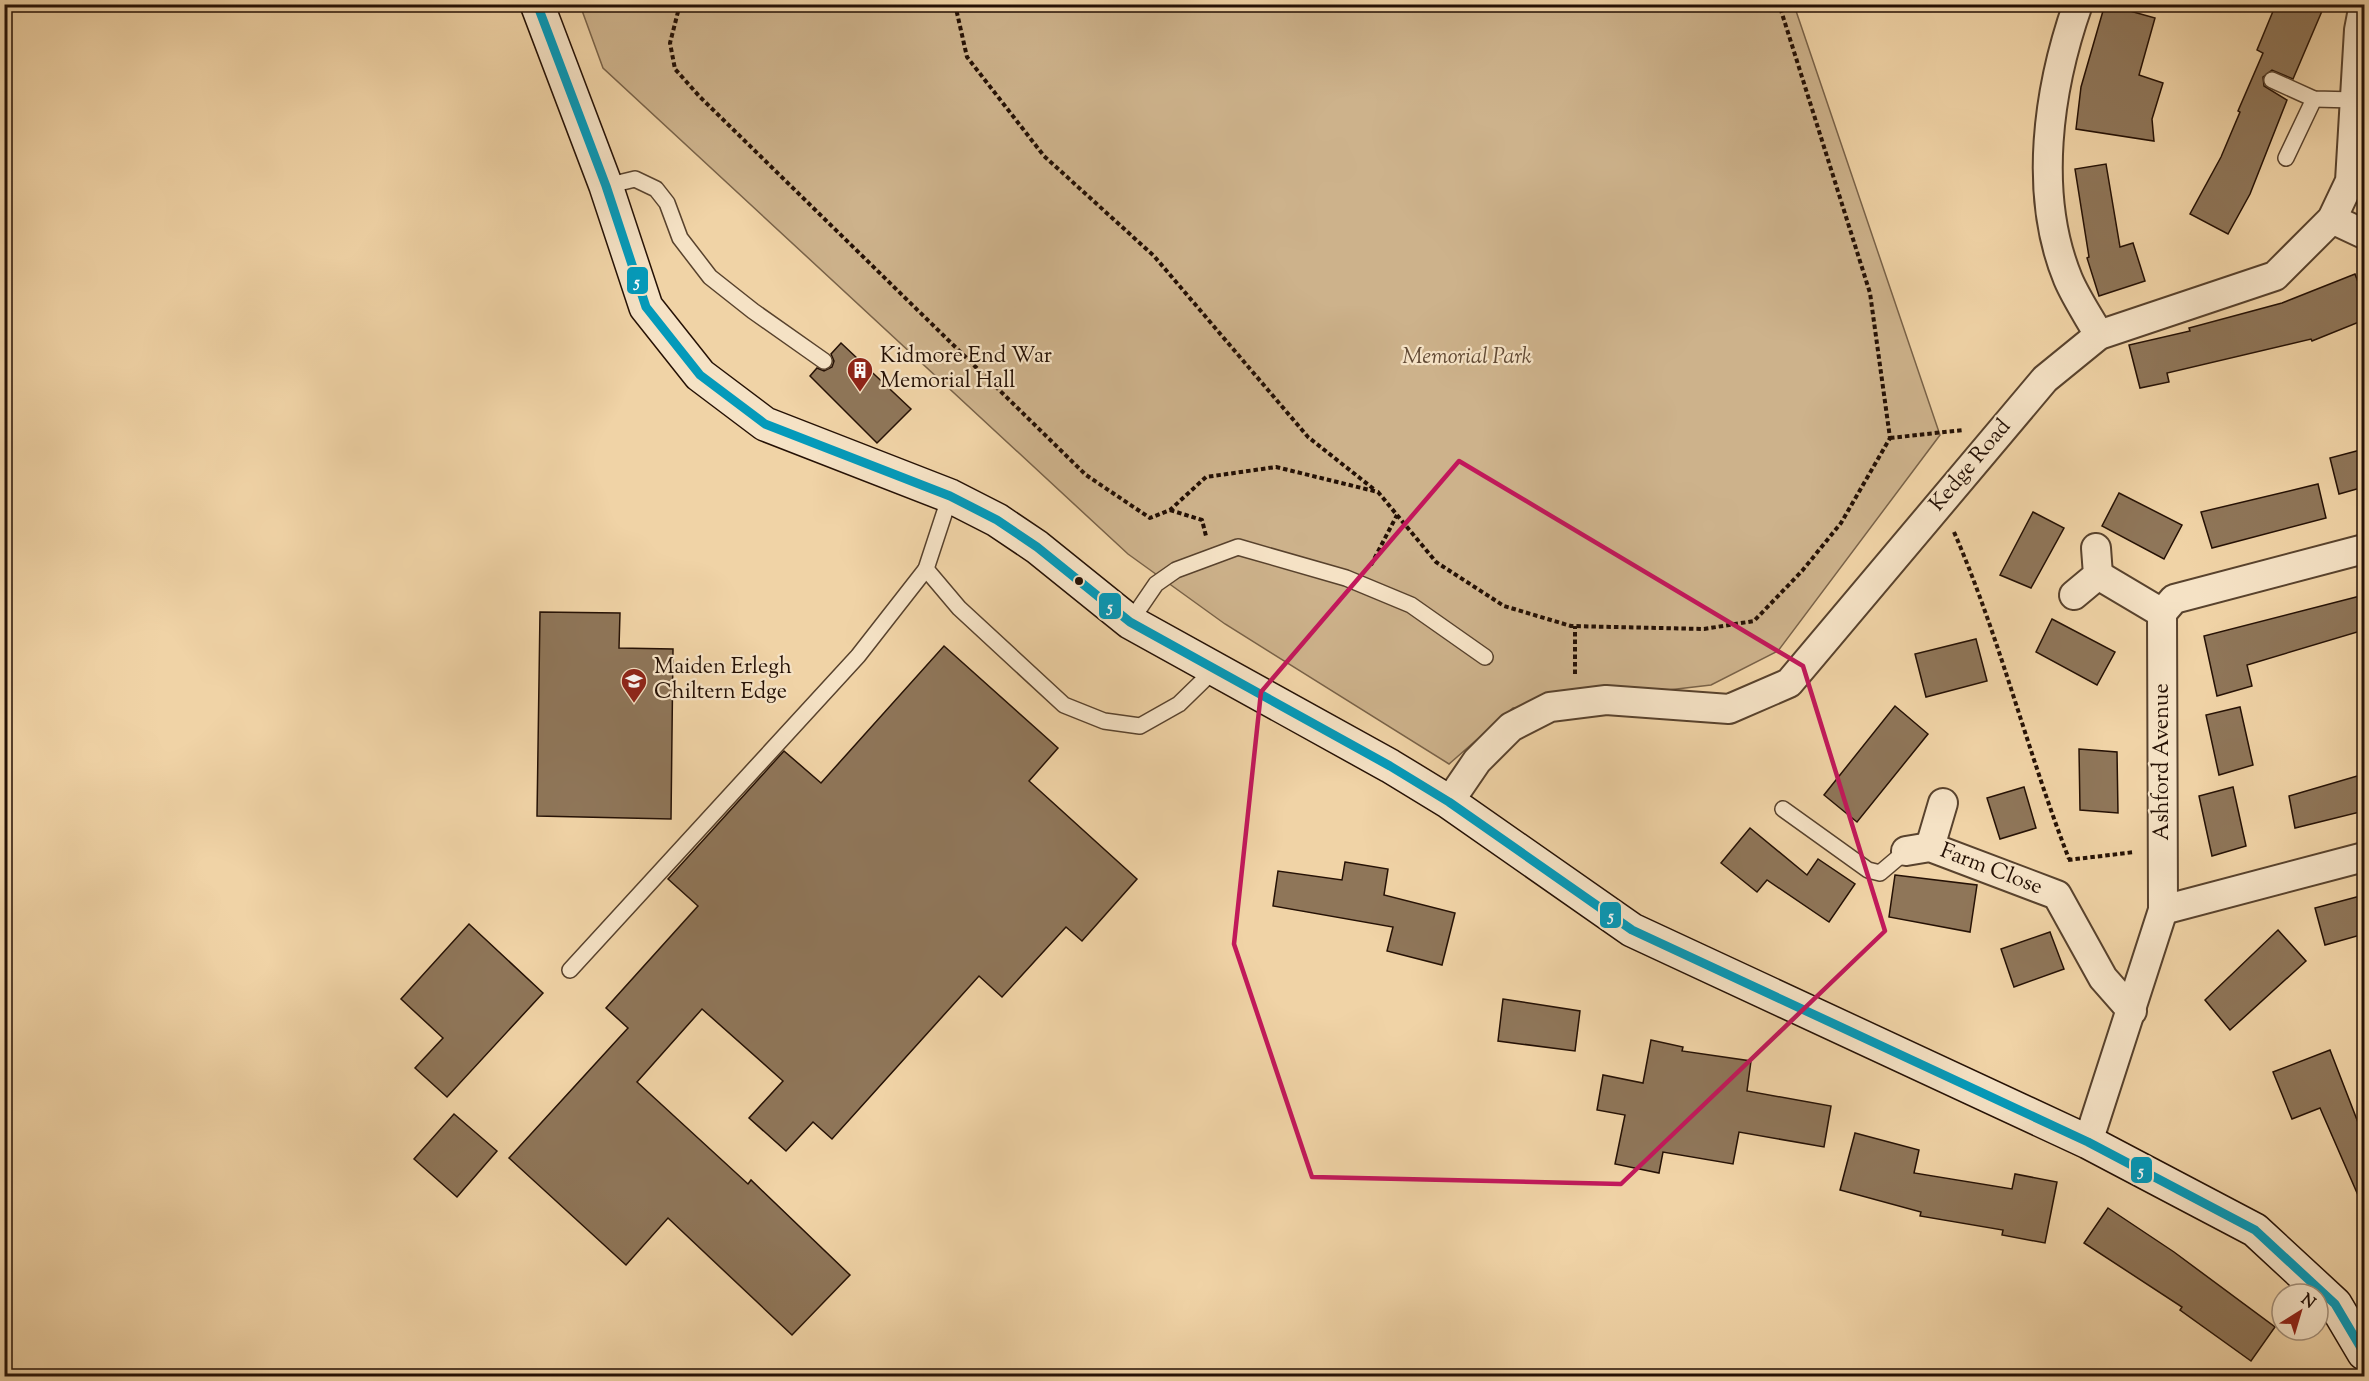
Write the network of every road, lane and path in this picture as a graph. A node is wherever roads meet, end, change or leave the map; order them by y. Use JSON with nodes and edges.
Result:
{"nodes":[{"id":1,"x":537,"y":4,"type":"edge"},
{"id":2,"x":680,"y":4,"type":"edge"},
{"id":3,"x":955,"y":4,"type":"edge"},
{"id":4,"x":1779,"y":4,"type":"edge"},
{"id":5,"x":2078,"y":4,"type":"edge"},
{"id":6,"x":2364,"y":4,"type":"edge"},
{"id":7,"x":2272,"y":80,"type":"dead end"},
{"id":8,"x":2314,"y":99,"type":"junction"},
{"id":9,"x":2355,"y":100,"type":"junction"},
{"id":10,"x":2286,"y":158,"type":"dead end"},
{"id":11,"x":606,"y":186,"type":"junction"},
{"id":12,"x":2332,"y":219,"type":"junction"},
{"id":13,"x":2364,"y":234,"type":"edge"},
{"id":14,"x":2099,"y":335,"type":"junction"},
{"id":15,"x":824,"y":361,"type":"dead end"},
{"id":16,"x":1998,"y":434,"type":"junction"},
{"id":17,"x":1890,"y":438,"type":"junction"},
{"id":18,"x":1378,"y":492,"type":"junction"},
{"id":19,"x":950,"y":496,"type":"junction"},
{"id":20,"x":1941,"y":502,"type":"junction"},
{"id":21,"x":1170,"y":510,"type":"junction"},
{"id":22,"x":1397,"y":515,"type":"junction"},
{"id":23,"x":2364,"y":549,"type":"edge"},
{"id":24,"x":1212,"y":555,"type":"junction"},
{"id":25,"x":926,"y":569,"type":"junction"},
{"id":26,"x":1361,"y":584,"type":"junction"},
{"id":27,"x":2074,"y":595,"type":"dead end"},
{"id":28,"x":2162,"y":613,"type":"junction"},
{"id":29,"x":1130,"y":622,"type":"junction"},
{"id":30,"x":1575,"y":626,"type":"junction"},
{"id":31,"x":1485,"y":657,"type":"dead end"},
{"id":32,"x":1215,"y":669,"type":"junction"},
{"id":33,"x":1574,"y":704,"type":"junction"},
{"id":34,"x":1449,"y":802,"type":"junction"},
{"id":35,"x":1943,"y":804,"type":"dead end"},
{"id":36,"x":1783,"y":809,"type":"dead end"},
{"id":37,"x":1918,"y":849,"type":"junction"},
{"id":38,"x":2163,"y":849,"type":"junction"},
{"id":39,"x":2364,"y":857,"type":"edge"},
{"id":40,"x":2068,"y":860,"type":"junction"},
{"id":41,"x":2057,"y":895,"type":"junction"},
{"id":42,"x":2163,"y":910,"type":"junction"},
{"id":43,"x":570,"y":970,"type":"dead end"},
{"id":44,"x":2132,"y":1011,"type":"junction"},
{"id":45,"x":2088,"y":1142,"type":"junction"},
{"id":46,"x":2364,"y":1353,"type":"edge"}],
"edges":[{"from":1,"to":11,"type":"street"},
{"from":2,"to":21,"type":"path"},
{"from":3,"to":18,"type":"path"},
{"from":4,"to":17,"type":"path"},
{"from":5,"to":14,"type":"street"},
{"from":6,"to":9,"type":"street","name":"Kedge Road"},
{"from":7,"to":8,"type":"lane"},
{"from":8,"to":9,"type":"lane"},
{"from":8,"to":10,"type":"lane"},
{"from":9,"to":12,"type":"street","name":"Kedge Road"},
{"from":11,"to":15,"type":"lane"},
{"from":11,"to":19,"type":"street"},
{"from":12,"to":13,"type":"street"},
{"from":12,"to":14,"type":"street","name":"Kedge Road"},
{"from":14,"to":16,"type":"street","name":"Kedge Road"},
{"from":16,"to":17,"type":"path"},
{"from":16,"to":20,"type":"street","name":"Kedge Road"},
{"from":17,"to":30,"type":"path"},
{"from":18,"to":21,"type":"path"},
{"from":18,"to":22,"type":"path"},
{"from":19,"to":25,"type":"lane"},
{"from":19,"to":29,"type":"street"},
{"from":20,"to":33,"type":"street","name":"Kedge Road"},
{"from":20,"to":40,"type":"path"},
{"from":21,"to":24,"type":"path"},
{"from":22,"to":26,"type":"path"},
{"from":22,"to":30,"type":"path"},
{"from":23,"to":28,"type":"street"},
{"from":24,"to":26,"type":"lane"},
{"from":24,"to":29,"type":"lane"},
{"from":25,"to":32,"type":"lane"},
{"from":25,"to":43,"type":"lane"},
{"from":26,"to":31,"type":"lane"},
{"from":27,"to":28,"type":"street"},
{"from":28,"to":38,"type":"street","name":"Ashford Avenue"},
{"from":29,"to":32,"type":"street"},
{"from":30,"to":33,"type":"path"},
{"from":32,"to":34,"type":"street"},
{"from":33,"to":34,"type":"street","name":"Kedge Road"},
{"from":34,"to":45,"type":"street"},
{"from":35,"to":37,"type":"street","name":"Farm Close"},
{"from":36,"to":37,"type":"lane"},
{"from":37,"to":41,"type":"street","name":"Farm Close"},
{"from":38,"to":40,"type":"path"},
{"from":38,"to":42,"type":"street","name":"Ashford Avenue"},
{"from":39,"to":42,"type":"street"},
{"from":40,"to":41,"type":"path"},
{"from":41,"to":44,"type":"street","name":"Farm Close"},
{"from":42,"to":44,"type":"street","name":"Ashford Avenue"},
{"from":44,"to":45,"type":"street","name":"Ashford Avenue"},
{"from":45,"to":46,"type":"street"}]}
